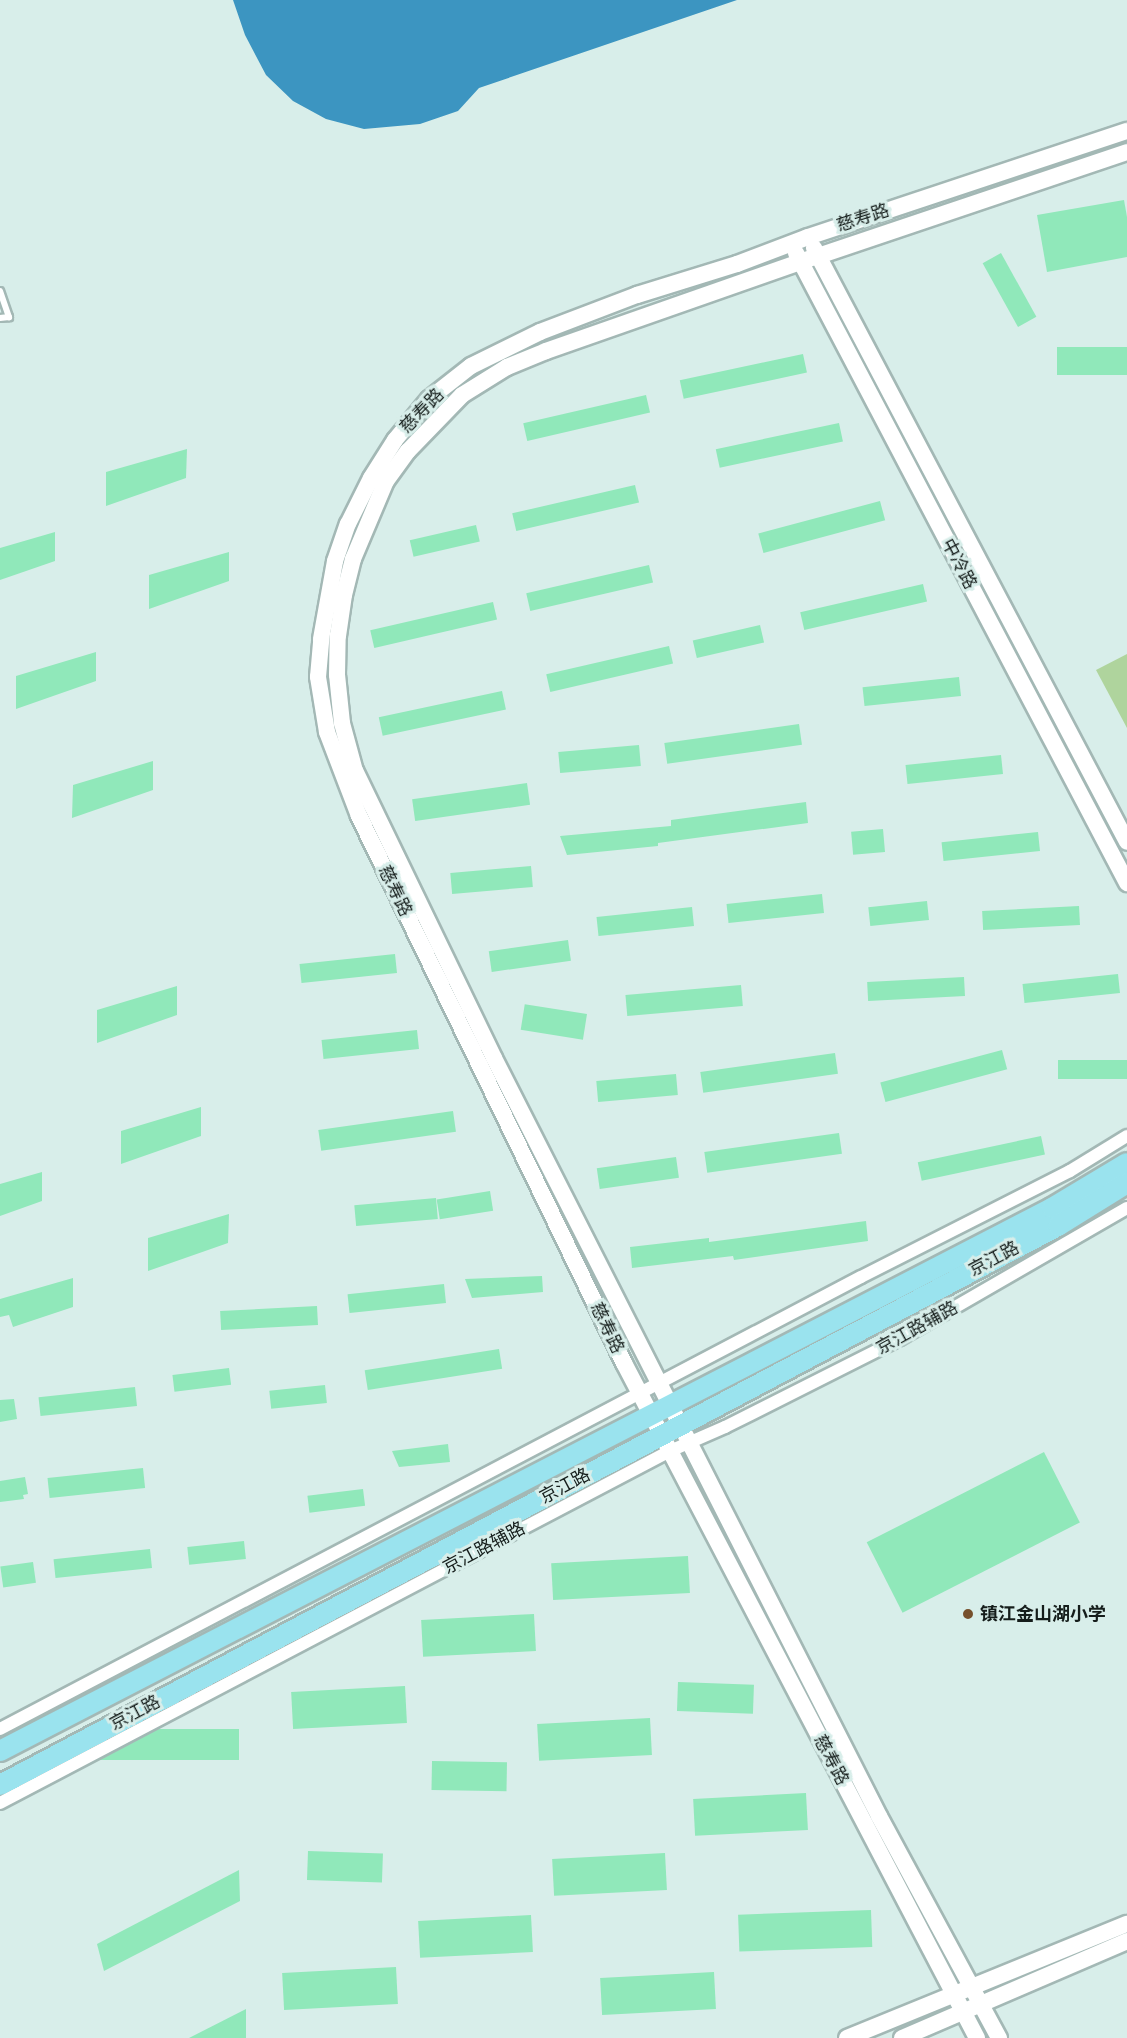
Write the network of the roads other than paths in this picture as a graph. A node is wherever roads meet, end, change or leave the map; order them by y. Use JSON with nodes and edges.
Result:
{"nodes":[{"id":1,"x":1127,"y":131,"type":"edge"},
{"id":2,"x":1127,"y":152,"type":"edge"},
{"id":3,"x":808,"y":237,"type":"junction"},
{"id":4,"x":791,"y":244,"type":"junction"},
{"id":5,"x":818,"y":256,"type":"junction"},
{"id":6,"x":800,"y":262,"type":"junction"},
{"id":7,"x":0,"y":291,"type":"edge"},
{"id":8,"x":0,"y":318,"type":"edge"},
{"id":9,"x":1127,"y":842,"type":"edge"},
{"id":10,"x":1127,"y":883,"type":"edge"},
{"id":11,"x":1127,"y":1136,"type":"edge"},
{"id":12,"x":1127,"y":1163,"type":"edge"},
{"id":13,"x":1127,"y":1183,"type":"edge"},
{"id":14,"x":1127,"y":1208,"type":"edge"},
{"id":15,"x":660,"y":1385,"type":"junction"},
{"id":16,"x":640,"y":1395,"type":"junction"},
{"id":17,"x":671,"y":1406,"type":"junction"},
{"id":18,"x":651,"y":1416,"type":"junction"},
{"id":19,"x":685,"y":1433,"type":"junction"},
{"id":20,"x":665,"y":1443,"type":"junction"},
{"id":21,"x":0,"y":1729,"type":"edge"},
{"id":22,"x":0,"y":1750,"type":"edge"},
{"id":23,"x":0,"y":1785,"type":"edge"},
{"id":24,"x":0,"y":1803,"type":"edge"},
{"id":25,"x":1127,"y":1924,"type":"edge"},
{"id":26,"x":1127,"y":1941,"type":"edge"},
{"id":27,"x":972,"y":1987,"type":"junction"},
{"id":28,"x":954,"y":1994,"type":"junction"},
{"id":29,"x":981,"y":2004,"type":"junction"},
{"id":30,"x":964,"y":2013,"type":"junction"},
{"id":31,"x":847,"y":2038,"type":"edge"},
{"id":32,"x":902,"y":2038,"type":"edge"},
{"id":33,"x":977,"y":2038,"type":"edge"},
{"id":34,"x":999,"y":2038,"type":"edge"}],
"edges":[{"from":1,"to":3,"type":"street","name":"慈寿路"},
{"from":2,"to":5,"type":"street","name":"慈寿路"},
{"from":3,"to":4,"type":"street","name":"慈寿路"},
{"from":3,"to":5,"type":"street","name":"中冷路"},
{"from":4,"to":6,"type":"street","name":"中冷路"},
{"from":4,"to":16,"type":"street","name":"慈寿路"},
{"from":5,"to":6,"type":"street","name":"慈寿路"},
{"from":5,"to":9,"type":"street","name":"中冷路"},
{"from":6,"to":10,"type":"street","name":"中冷路"},
{"from":6,"to":15,"type":"street","name":"慈寿路"},
{"from":7,"to":8,"type":"lane"},
{"from":11,"to":15,"type":"street"},
{"from":12,"to":17,"type":"main road","name":"京江路"},
{"from":13,"to":19,"type":"main road","name":"京江路"},
{"from":14,"to":19,"type":"street","name":"京江路辅路"},
{"from":15,"to":16,"type":"street"},
{"from":15,"to":17,"type":"street","name":"慈寿路"},
{"from":16,"to":18,"type":"street","name":"慈寿路"},
{"from":16,"to":21,"type":"street"},
{"from":17,"to":18,"type":"main road","name":"京江路"},
{"from":17,"to":19,"type":"street","name":"慈寿路"},
{"from":18,"to":20,"type":"street","name":"慈寿路"},
{"from":18,"to":22,"type":"main road","name":"京江路"},
{"from":19,"to":20,"type":"main road","name":"京江路"},
{"from":19,"to":27,"type":"street","name":"慈寿路"},
{"from":20,"to":23,"type":"main road","name":"京江路"},
{"from":20,"to":24,"type":"street","name":"京江路辅路"},
{"from":20,"to":28,"type":"street","name":"慈寿路"},
{"from":25,"to":27,"type":"street"},
{"from":26,"to":29,"type":"street"},
{"from":27,"to":28,"type":"street"},
{"from":27,"to":29,"type":"street","name":"慈寿路"},
{"from":28,"to":30,"type":"street","name":"慈寿路"},
{"from":28,"to":31,"type":"street"},
{"from":29,"to":30,"type":"street"},
{"from":29,"to":34,"type":"street","name":"慈寿路"},
{"from":30,"to":32,"type":"street"},
{"from":30,"to":33,"type":"street","name":"慈寿路"}]}
